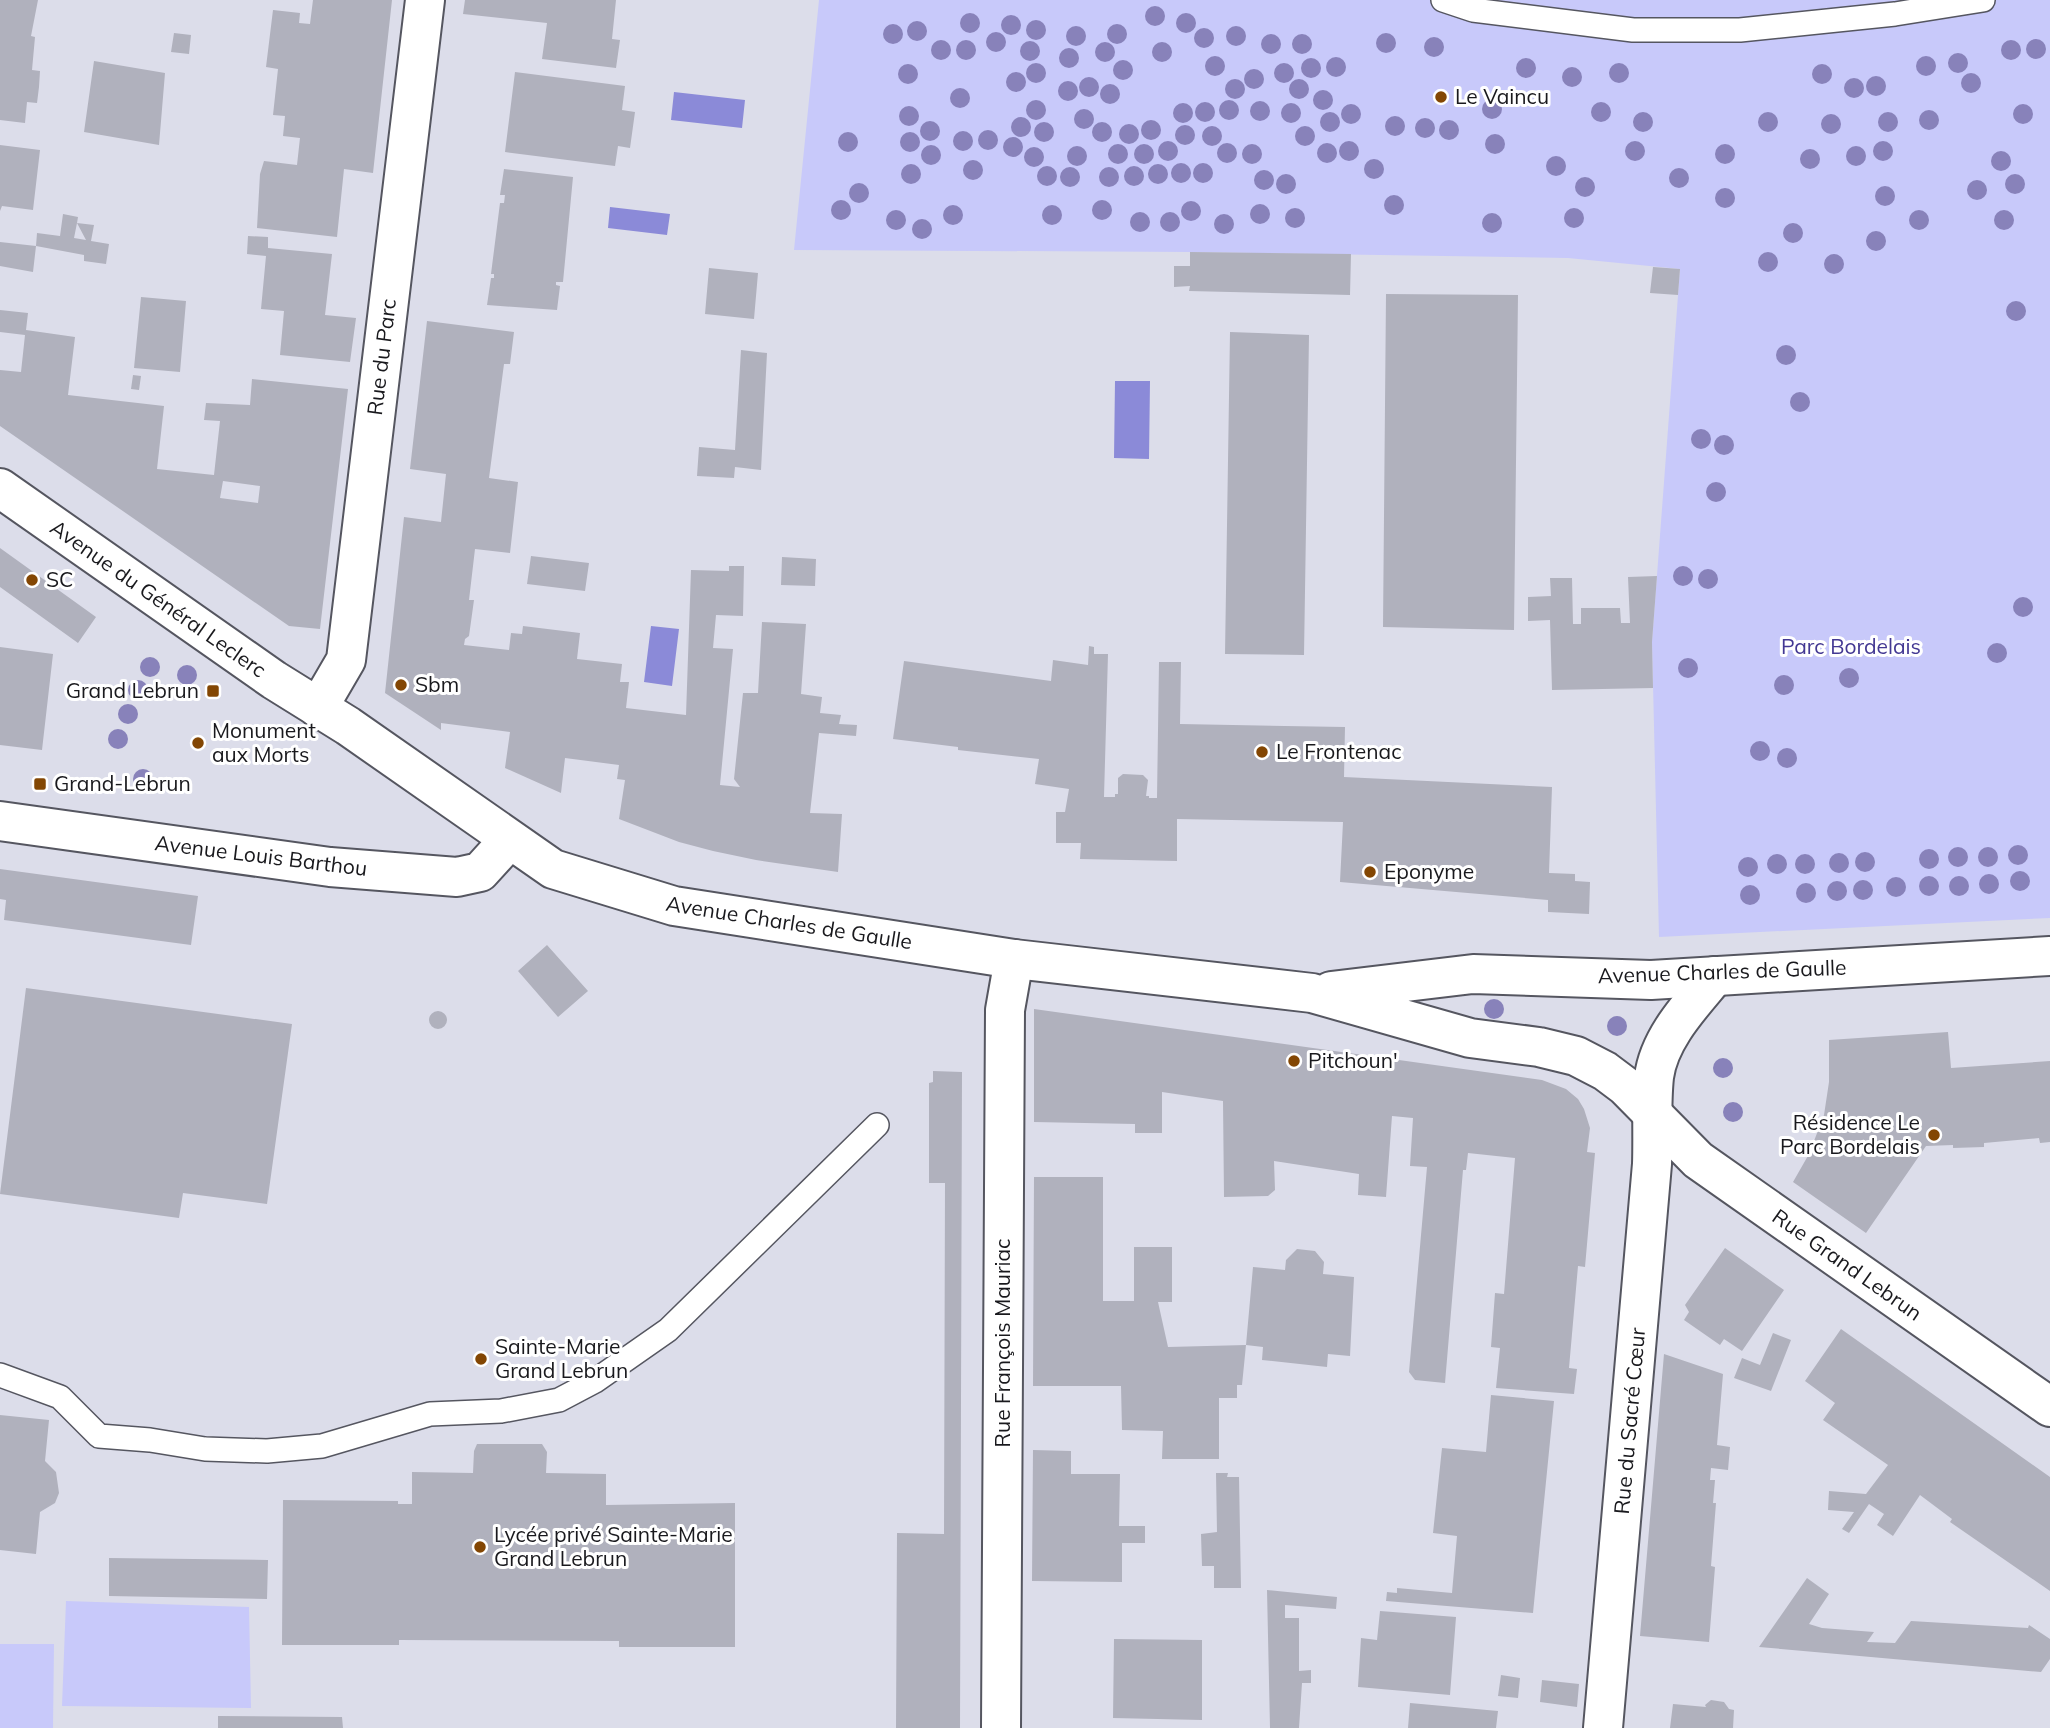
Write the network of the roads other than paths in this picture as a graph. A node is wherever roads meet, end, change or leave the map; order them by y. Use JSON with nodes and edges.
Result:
{"nodes":[{"id":1,"x":425,"y":0,"type":"edge"},
{"id":2,"x":1443,"y":0,"type":"edge"},
{"id":3,"x":1983,"y":0,"type":"edge"},
{"id":4,"x":0,"y":488,"type":"edge"},
{"id":5,"x":318,"y":708,"type":"junction"},
{"id":6,"x":0,"y":821,"type":"edge"},
{"id":7,"x":509,"y":840,"type":"junction"},
{"id":8,"x":2050,"y":956,"type":"edge"},
{"id":9,"x":1014,"y":959,"type":"junction"},
{"id":10,"x":1716,"y":976,"type":"junction"},
{"id":11,"x":1312,"y":993,"type":"junction"},
{"id":12,"x":1653,"y":1113,"type":"junction"},
{"id":13,"x":877,"y":1125,"type":"dead end"},
{"id":14,"x":0,"y":1375,"type":"edge"},
{"id":15,"x":2050,"y":1407,"type":"edge"},
{"id":16,"x":1001,"y":1728,"type":"edge"},
{"id":17,"x":1603,"y":1728,"type":"edge"}],
"edges":[{"from":1,"to":5,"type":"main road","name":"Rue du Parc"},
{"from":2,"to":3,"type":"lane"},
{"from":4,"to":5,"type":"main road","name":"Avenue du Général Leclerc"},
{"from":5,"to":7,"type":"main road","name":"Avenue Charles de Gaulle"},
{"from":6,"to":7,"type":"main road","name":"Avenue Louis Barthou"},
{"from":7,"to":9,"type":"main road","name":"Avenue Charles de Gaulle"},
{"from":8,"to":10,"type":"main road","name":"Avenue Charles de Gaulle"},
{"from":9,"to":11,"type":"main road","name":"Avenue Charles de Gaulle"},
{"from":9,"to":16,"type":"main road","name":"Rue François Mauriac"},
{"from":10,"to":11,"type":"main road","name":"Avenue Charles de Gaulle"},
{"from":10,"to":12,"type":"main road","name":"Rue du Sacré Cœur"},
{"from":11,"to":12,"type":"main road","name":"Avenue Charles de Gaulle"},
{"from":12,"to":15,"type":"main road","name":"Rue Grand Lebrun"},
{"from":12,"to":17,"type":"main road","name":"Rue du Sacré Cœur"},
{"from":13,"to":14,"type":"lane"}]}
